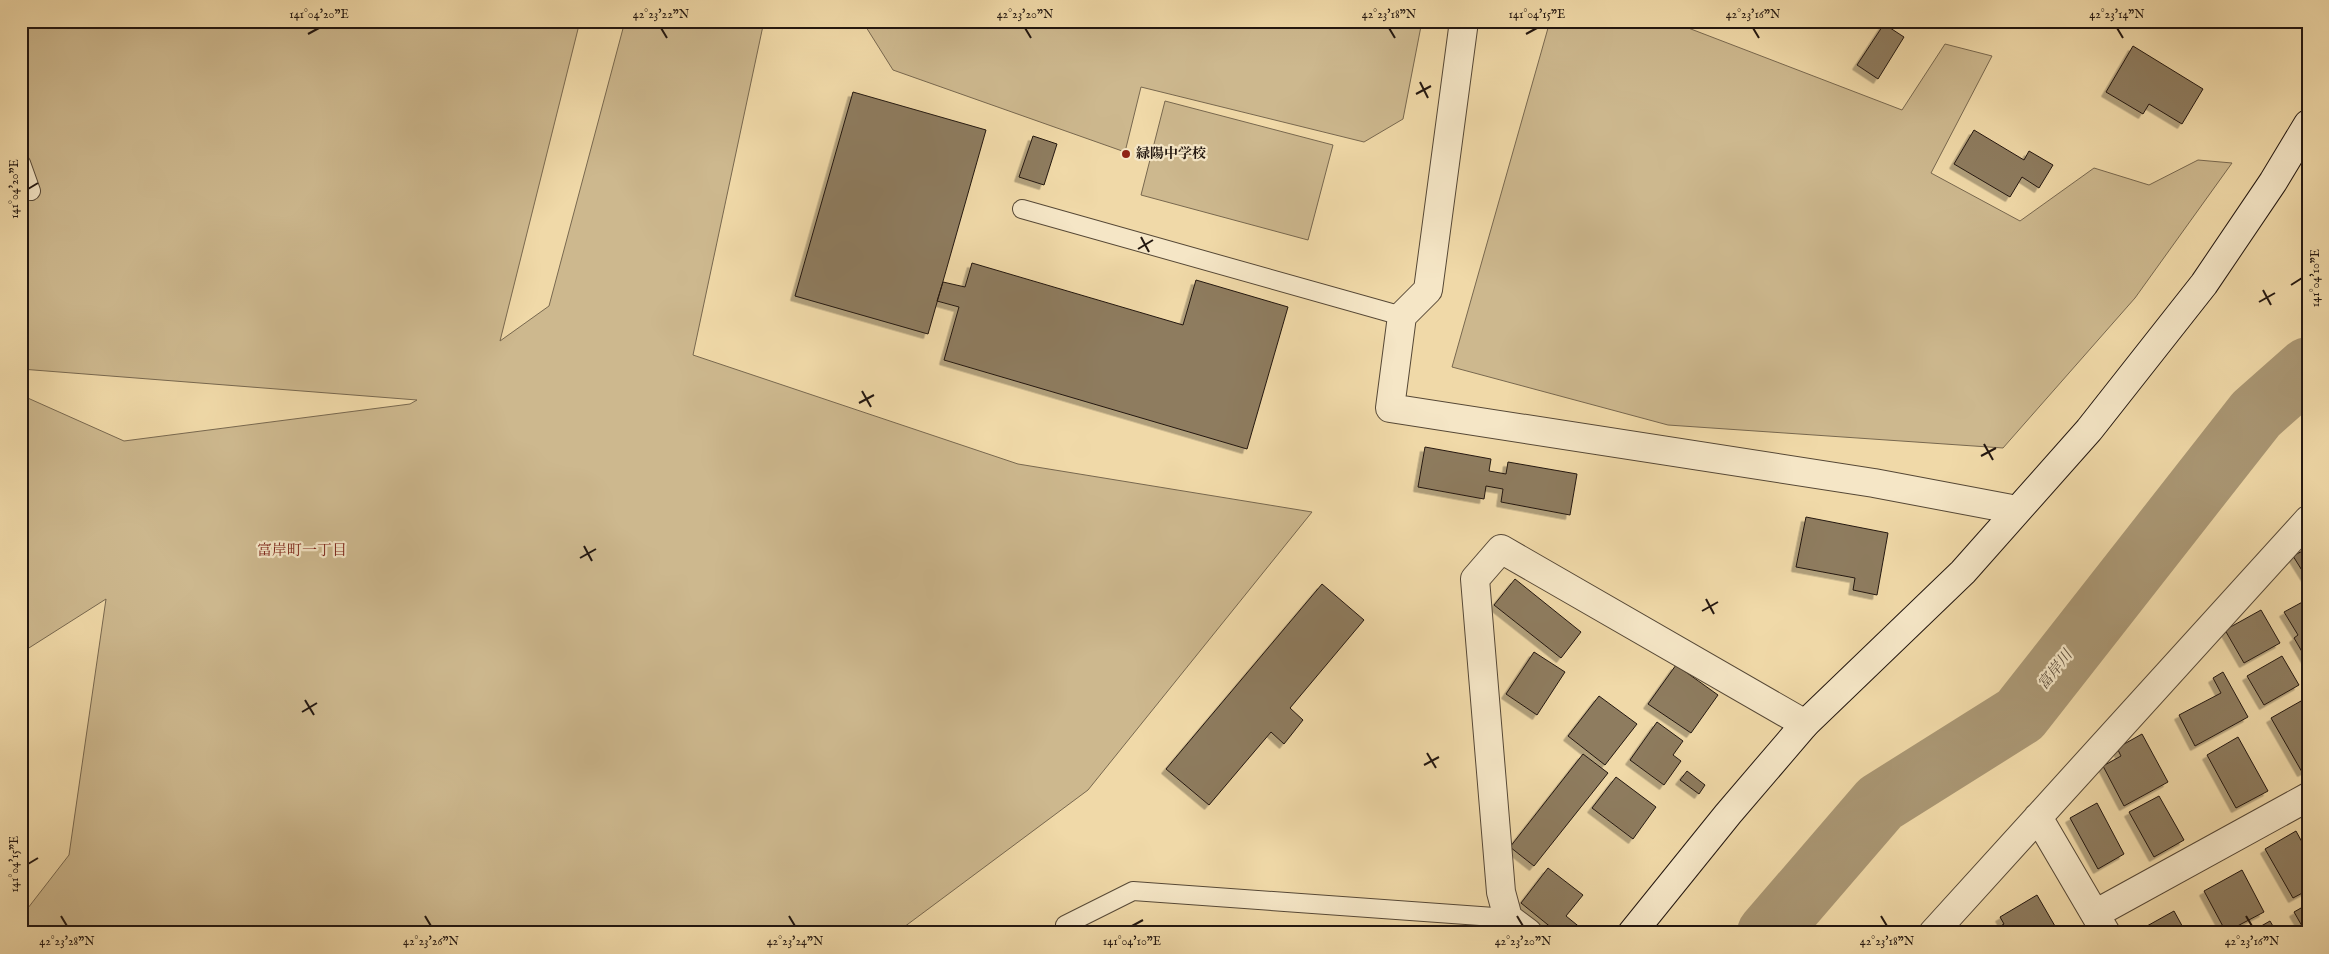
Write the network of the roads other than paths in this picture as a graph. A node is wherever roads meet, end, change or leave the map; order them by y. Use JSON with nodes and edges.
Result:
{"nodes":[{"id":1,"x":1464,"y":21,"type":"edge"},
{"id":2,"x":2308,"y":124,"type":"edge"},
{"id":3,"x":21,"y":163,"type":"edge"},
{"id":4,"x":31,"y":191,"type":"dead end"},
{"id":5,"x":1022,"y":209,"type":"dead end"},
{"id":6,"x":1402,"y":316,"type":"junction"},
{"id":7,"x":2017,"y":510,"type":"junction"},
{"id":8,"x":2308,"y":520,"type":"edge"},
{"id":9,"x":1805,"y":724,"type":"junction"},
{"id":10,"x":2308,"y":797,"type":"edge"},
{"id":11,"x":2038,"y":816,"type":"junction"},
{"id":12,"x":2100,"y":923,"type":"edge"},
{"id":13,"x":1518,"y":925,"type":"edge"},
{"id":14,"x":1069,"y":933,"type":"edge"},
{"id":15,"x":1632,"y":933,"type":"edge"},
{"id":16,"x":1933,"y":933,"type":"edge"}],
"edges":[{"from":1,"to":6,"type":"street"},
{"from":2,"to":7,"type":"street"},
{"from":3,"to":4,"type":"lane"},
{"from":5,"to":6,"type":"lane"},
{"from":6,"to":7,"type":"street"},
{"from":7,"to":9,"type":"street"},
{"from":8,"to":11,"type":"street"},
{"from":9,"to":13,"type":"street"},
{"from":9,"to":15,"type":"street"},
{"from":10,"to":12,"type":"street"},
{"from":11,"to":12,"type":"street"},
{"from":11,"to":16,"type":"street"},
{"from":13,"to":14,"type":"lane"}]}
